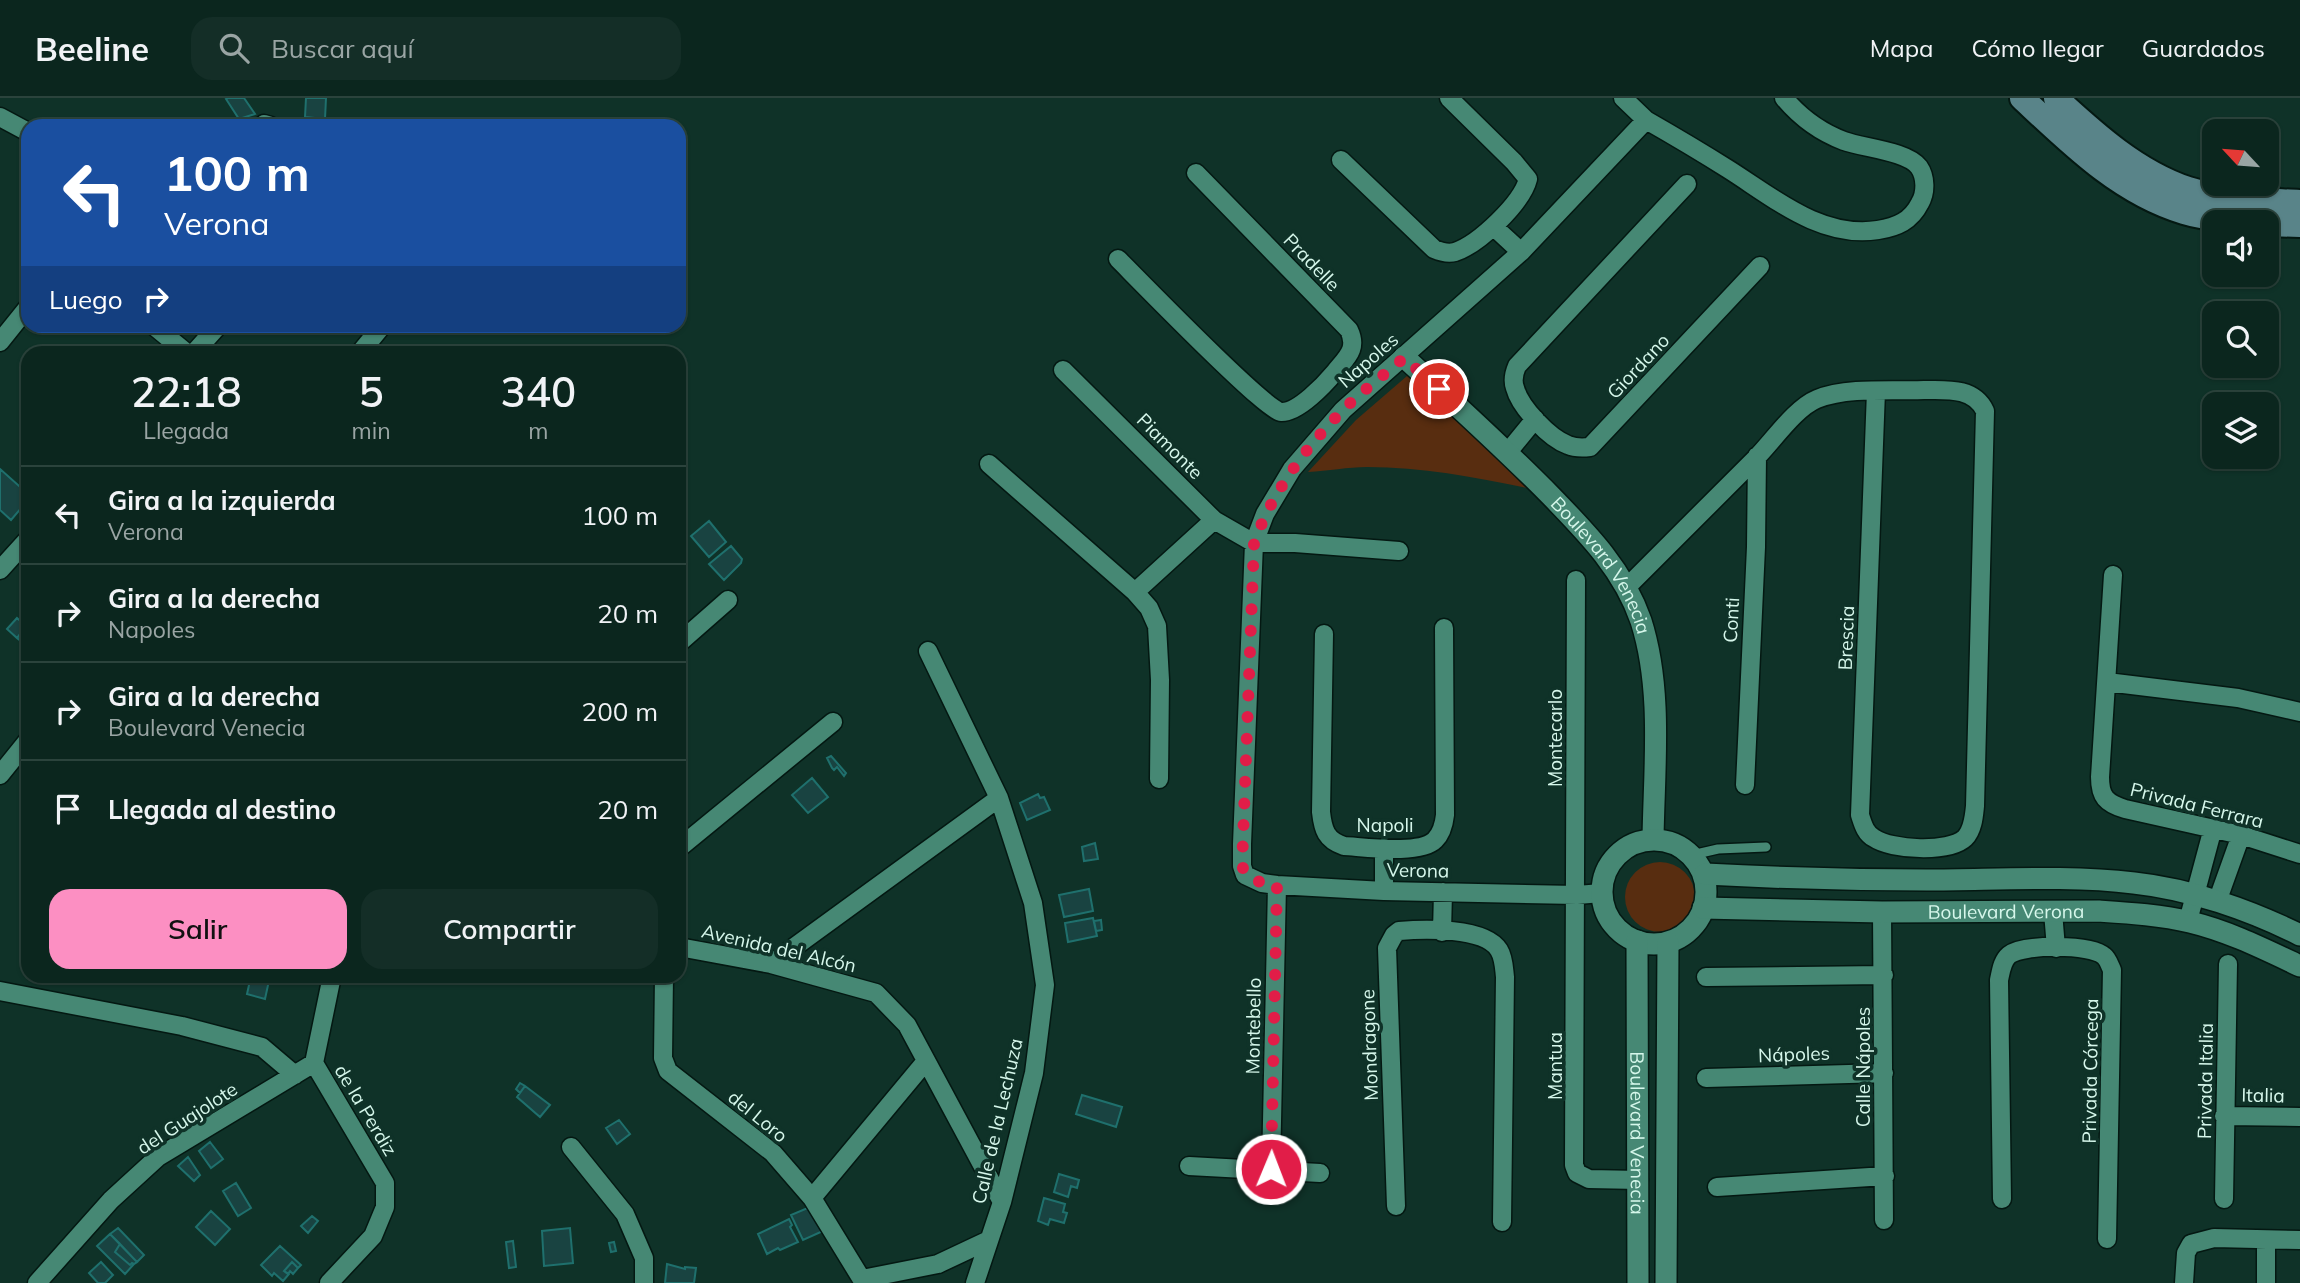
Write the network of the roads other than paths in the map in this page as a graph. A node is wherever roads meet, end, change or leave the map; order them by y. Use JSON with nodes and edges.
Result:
{"nodes":[{"id":1,"x":1449,"y":98,"type":"edge"},
{"id":2,"x":1623,"y":98,"type":"edge"},
{"id":3,"x":1784,"y":98,"type":"edge"},
{"id":4,"x":2022,"y":98,"type":"edge"},
{"id":5,"x":2056,"y":98,"type":"edge"},
{"id":6,"x":0,"y":117,"type":"edge"},
{"id":7,"x":1646,"y":120,"type":"junction"},
{"id":8,"x":21,"y":128,"type":"edge"},
{"id":9,"x":1341,"y":160,"type":"dead end"},
{"id":10,"x":1196,"y":173,"type":"dead end"},
{"id":11,"x":1687,"y":184,"type":"dead end"},
{"id":12,"x":2188,"y":201,"type":"junction"},
{"id":13,"x":2300,"y":202,"type":"edge"},
{"id":14,"x":2212,"y":210,"type":"edge"},
{"id":15,"x":2279,"y":224,"type":"edge"},
{"id":16,"x":2300,"y":225,"type":"edge"},
{"id":17,"x":1494,"y":227,"type":"junction"},
{"id":18,"x":1521,"y":252,"type":"junction"},
{"id":19,"x":1118,"y":259,"type":"dead end"},
{"id":20,"x":1760,"y":266,"type":"dead end"},
{"id":21,"x":21,"y":315,"type":"edge"},
{"id":22,"x":163,"y":333,"type":"edge"},
{"id":23,"x":211,"y":333,"type":"edge"},
{"id":24,"x":0,"y":342,"type":"edge"},
{"id":25,"x":180,"y":346,"type":"edge"},
{"id":26,"x":199,"y":346,"type":"edge"},
{"id":27,"x":1404,"y":358,"type":"junction"},
{"id":28,"x":1063,"y":370,"type":"dead end"},
{"id":29,"x":1322,"y":388,"type":"junction"},
{"id":30,"x":1877,"y":391,"type":"junction"},
{"id":31,"x":1343,"y":410,"type":"junction"},
{"id":32,"x":1535,"y":419,"type":"junction"},
{"id":33,"x":1508,"y":452,"type":"junction"},
{"id":34,"x":1757,"y":457,"type":"junction"},
{"id":35,"x":989,"y":464,"type":"dead end"},
{"id":36,"x":1214,"y":520,"type":"junction"},
{"id":37,"x":1254,"y":543,"type":"junction"},
{"id":38,"x":21,"y":547,"type":"edge"},
{"id":39,"x":1399,"y":551,"type":"dead end"},
{"id":40,"x":0,"y":570,"type":"edge"},
{"id":41,"x":2113,"y":575,"type":"dead end"},
{"id":42,"x":1577,"y":580,"type":"dead end"},
{"id":43,"x":1627,"y":587,"type":"junction"},
{"id":44,"x":1135,"y":592,"type":"junction"},
{"id":45,"x":728,"y":600,"type":"dead end"},
{"id":46,"x":1444,"y":628,"type":"dead end"},
{"id":47,"x":1324,"y":634,"type":"dead end"},
{"id":48,"x":686,"y":637,"type":"edge"},
{"id":49,"x":928,"y":651,"type":"dead end"},
{"id":50,"x":2108,"y":682,"type":"junction"},
{"id":51,"x":2300,"y":712,"type":"edge"},
{"id":52,"x":833,"y":722,"type":"dead end"},
{"id":53,"x":21,"y":749,"type":"edge"},
{"id":54,"x":0,"y":775,"type":"edge"},
{"id":55,"x":1159,"y":779,"type":"dead end"},
{"id":56,"x":1745,"y":785,"type":"dead end"},
{"id":57,"x":999,"y":798,"type":"junction"},
{"id":58,"x":2213,"y":828,"type":"junction"},
{"id":59,"x":2241,"y":835,"type":"junction"},
{"id":60,"x":1653,"y":839,"type":"junction"},
{"id":61,"x":686,"y":842,"type":"edge"},
{"id":62,"x":1766,"y":847,"type":"dead end"},
{"id":63,"x":1384,"y":848,"type":"junction"},
{"id":64,"x":1915,"y":849,"type":"junction"},
{"id":65,"x":2300,"y":854,"type":"edge"},
{"id":66,"x":1692,"y":855,"type":"junction"},
{"id":67,"x":1242,"y":866,"type":"joint"},
{"id":68,"x":1705,"y":874,"type":"junction"},
{"id":69,"x":1917,"y":880,"type":"junction"},
{"id":70,"x":1277,"y":885,"type":"junction"},
{"id":71,"x":1384,"y":891,"type":"junction"},
{"id":72,"x":1443,"y":892,"type":"junction"},
{"id":73,"x":1602,"y":893,"type":"junction"},
{"id":74,"x":1577,"y":895,"type":"junction"},
{"id":75,"x":2195,"y":896,"type":"junction"},
{"id":76,"x":2217,"y":902,"type":"junction"},
{"id":77,"x":1703,"y":908,"type":"junction"},
{"id":78,"x":1882,"y":912,"type":"junction"},
{"id":79,"x":2053,"y":912,"type":"junction"},
{"id":80,"x":2188,"y":921,"type":"junction"},
{"id":81,"x":1443,"y":932,"type":"junction"},
{"id":82,"x":2300,"y":935,"type":"edge"},
{"id":83,"x":1637,"y":942,"type":"junction"},
{"id":84,"x":1668,"y":943,"type":"junction"},
{"id":85,"x":686,"y":948,"type":"edge"},
{"id":86,"x":2056,"y":948,"type":"junction"},
{"id":87,"x":771,"y":964,"type":"junction"},
{"id":88,"x":2228,"y":964,"type":"dead end"},
{"id":89,"x":2300,"y":966,"type":"edge"},
{"id":90,"x":1884,"y":975,"type":"junction"},
{"id":91,"x":1706,"y":977,"type":"dead end"},
{"id":92,"x":331,"y":983,"type":"edge"},
{"id":93,"x":664,"y":983,"type":"edge"},
{"id":94,"x":0,"y":991,"type":"edge"},
{"id":95,"x":926,"y":1061,"type":"junction"},
{"id":96,"x":314,"y":1063,"type":"junction"},
{"id":97,"x":1884,"y":1073,"type":"junction"},
{"id":98,"x":295,"y":1075,"type":"junction"},
{"id":99,"x":1706,"y":1078,"type":"dead end"},
{"id":100,"x":2224,"y":1115,"type":"junction"},
{"id":101,"x":2300,"y":1117,"type":"edge"},
{"id":102,"x":571,"y":1147,"type":"dead end"},
{"id":103,"x":1189,"y":1166,"type":"dead end"},
{"id":104,"x":1271,"y":1169,"type":"junction"},
{"id":105,"x":1320,"y":1173,"type":"dead end"},
{"id":106,"x":1885,"y":1176,"type":"junction"},
{"id":107,"x":1639,"y":1180,"type":"junction"},
{"id":108,"x":1717,"y":1187,"type":"dead end"},
{"id":109,"x":812,"y":1198,"type":"junction"},
{"id":110,"x":2001,"y":1199,"type":"dead end"},
{"id":111,"x":2224,"y":1199,"type":"dead end"},
{"id":112,"x":1002,"y":1202,"type":"junction"},
{"id":113,"x":1396,"y":1206,"type":"dead end"},
{"id":114,"x":1884,"y":1220,"type":"dead end"},
{"id":115,"x":1502,"y":1222,"type":"dead end"},
{"id":116,"x":2107,"y":1239,"type":"dead end"},
{"id":117,"x":989,"y":1240,"type":"junction"},
{"id":118,"x":2300,"y":1240,"type":"edge"},
{"id":119,"x":2266,"y":1241,"type":"junction"},
{"id":120,"x":863,"y":1281,"type":"edge"},
{"id":121,"x":37,"y":1283,"type":"edge"},
{"id":122,"x":329,"y":1283,"type":"edge"},
{"id":123,"x":644,"y":1283,"type":"edge"},
{"id":124,"x":975,"y":1283,"type":"edge"},
{"id":125,"x":1638,"y":1283,"type":"edge"},
{"id":126,"x":1665,"y":1283,"type":"edge"},
{"id":127,"x":2184,"y":1283,"type":"edge"},
{"id":128,"x":2266,"y":1283,"type":"edge"}],
"edges":[{"from":1,"to":17,"type":"street"},
{"from":2,"to":7,"type":"street"},
{"from":3,"to":7,"type":"street"},
{"from":4,"to":12,"type":"main road"},
{"from":5,"to":12,"type":"main road"},
{"from":6,"to":8,"type":"street"},
{"from":7,"to":18,"type":"street","name":"Napoles"},
{"from":9,"to":17,"type":"street"},
{"from":10,"to":29,"type":"street","name":"Pradelle"},
{"from":11,"to":32,"type":"street","name":"Giordano"},
{"from":12,"to":13,"type":"main road"},
{"from":12,"to":14,"type":"main road"},
{"from":15,"to":16,"type":"main road"},
{"from":17,"to":18,"type":"street"},
{"from":18,"to":27,"type":"street","name":"Napoles"},
{"from":19,"to":29,"type":"street","name":"Pradelle"},
{"from":20,"to":32,"type":"street","name":"Giordano"},
{"from":21,"to":24,"type":"street"},
{"from":22,"to":25,"type":"street"},
{"from":23,"to":26,"type":"street"},
{"from":27,"to":31,"type":"street","name":"Napoles"},
{"from":27,"to":33,"type":"street","name":"Boulevard Venecia"},
{"from":28,"to":36,"type":"street","name":"Piamonte"},
{"from":29,"to":31,"type":"street"},
{"from":30,"to":34,"type":"street"},
{"from":30,"to":64,"type":"street","name":"Brescia"},
{"from":30,"to":64,"type":"street","name":"Brescia"},
{"from":31,"to":37,"type":"street","name":"Napoles"},
{"from":32,"to":33,"type":"street"},
{"from":33,"to":43,"type":"street","name":"Boulevard Venecia"},
{"from":34,"to":43,"type":"street"},
{"from":34,"to":56,"type":"street","name":"Conti"},
{"from":35,"to":44,"type":"street"},
{"from":36,"to":37,"type":"street","name":"Piamonte"},
{"from":36,"to":44,"type":"street"},
{"from":37,"to":39,"type":"street"},
{"from":37,"to":67,"type":"street","name":"Napoles"},
{"from":38,"to":40,"type":"street"},
{"from":41,"to":50,"type":"street","name":"Privada Ferrara"},
{"from":42,"to":74,"type":"street","name":"Montecarlo"},
{"from":43,"to":60,"type":"street","name":"Boulevard Venecia"},
{"from":44,"to":55,"type":"street"},
{"from":45,"to":48,"type":"street"},
{"from":46,"to":63,"type":"street","name":"Napoli"},
{"from":47,"to":63,"type":"street","name":"Napoli"},
{"from":49,"to":57,"type":"street","name":"Calle de la Lechuza"},
{"from":50,"to":51,"type":"street"},
{"from":50,"to":58,"type":"street","name":"Privada Ferrara"},
{"from":52,"to":61,"type":"street"},
{"from":53,"to":54,"type":"street"},
{"from":57,"to":87,"type":"street"},
{"from":57,"to":112,"type":"street","name":"Calle de la Lechuza"},
{"from":58,"to":59,"type":"street","name":"Privada Ferrara"},
{"from":58,"to":75,"type":"street"},
{"from":59,"to":65,"type":"street","name":"Privada Ferrara"},
{"from":59,"to":76,"type":"street"},
{"from":60,"to":66,"type":"street"},
{"from":60,"to":73,"type":"street"},
{"from":62,"to":66,"type":"lane"},
{"from":63,"to":71,"type":"street"},
{"from":64,"to":69,"type":"street"},
{"from":66,"to":68,"type":"street"},
{"from":67,"to":70,"type":"street","name":"Verona"},
{"from":68,"to":69,"type":"street","name":"Boulevard Verona"},
{"from":68,"to":77,"type":"street"},
{"from":69,"to":75,"type":"street","name":"Boulevard Verona"},
{"from":70,"to":71,"type":"street","name":"Verona"},
{"from":70,"to":104,"type":"street","name":"Montebello"},
{"from":71,"to":72,"type":"street","name":"Verona"},
{"from":72,"to":74,"type":"street","name":"Verona"},
{"from":72,"to":81,"type":"street"},
{"from":73,"to":74,"type":"street","name":"Verona"},
{"from":73,"to":83,"type":"street"},
{"from":74,"to":107,"type":"street","name":"Mantua"},
{"from":75,"to":76,"type":"street","name":"Boulevard Verona"},
{"from":75,"to":80,"type":"street"},
{"from":76,"to":82,"type":"street","name":"Boulevard Verona"},
{"from":77,"to":78,"type":"street","name":"Boulevard Verona"},
{"from":77,"to":84,"type":"street"},
{"from":78,"to":79,"type":"street","name":"Boulevard Verona"},
{"from":78,"to":90,"type":"street","name":"Calle Nápoles"},
{"from":79,"to":80,"type":"street","name":"Boulevard Verona"},
{"from":79,"to":86,"type":"street"},
{"from":80,"to":89,"type":"street","name":"Boulevard Verona"},
{"from":81,"to":113,"type":"street","name":"Mondragone"},
{"from":81,"to":115,"type":"street"},
{"from":83,"to":84,"type":"street"},
{"from":83,"to":107,"type":"street","name":"Boulevard Venecia"},
{"from":84,"to":126,"type":"street","name":"Boulevard Venecia"},
{"from":85,"to":87,"type":"street","name":"Avenida del Alcón"},
{"from":86,"to":110,"type":"street","name":"Privada Córcega"},
{"from":86,"to":116,"type":"street","name":"Privada Córcega"},
{"from":87,"to":95,"type":"street","name":"Avenida del Alcón"},
{"from":88,"to":100,"type":"street","name":"Privada Italia"},
{"from":90,"to":91,"type":"street"},
{"from":90,"to":97,"type":"street","name":"Calle Nápoles"},
{"from":92,"to":96,"type":"street"},
{"from":93,"to":109,"type":"street","name":"del Loro"},
{"from":94,"to":98,"type":"street"},
{"from":95,"to":109,"type":"street"},
{"from":95,"to":112,"type":"street","name":"Avenida del Alcón"},
{"from":96,"to":98,"type":"street","name":"del Guajolote"},
{"from":96,"to":122,"type":"street","name":"de la Perdiz"},
{"from":97,"to":99,"type":"street","name":"Nápoles"},
{"from":97,"to":106,"type":"street","name":"Calle Nápoles"},
{"from":98,"to":121,"type":"street","name":"del Guajolote"},
{"from":100,"to":101,"type":"street","name":"Italia"},
{"from":100,"to":111,"type":"street","name":"Privada Italia"},
{"from":102,"to":123,"type":"street"},
{"from":103,"to":104,"type":"street"},
{"from":104,"to":105,"type":"street"},
{"from":106,"to":108,"type":"street"},
{"from":106,"to":114,"type":"street","name":"Calle Nápoles"},
{"from":107,"to":125,"type":"street","name":"Boulevard Venecia"},
{"from":109,"to":120,"type":"street","name":"del Loro"},
{"from":112,"to":117,"type":"street","name":"Calle de la Lechuza"},
{"from":117,"to":120,"type":"street"},
{"from":117,"to":124,"type":"street","name":"Calle de la Lechuza"},
{"from":118,"to":119,"type":"street"},
{"from":119,"to":127,"type":"street"},
{"from":119,"to":128,"type":"street"}]}
